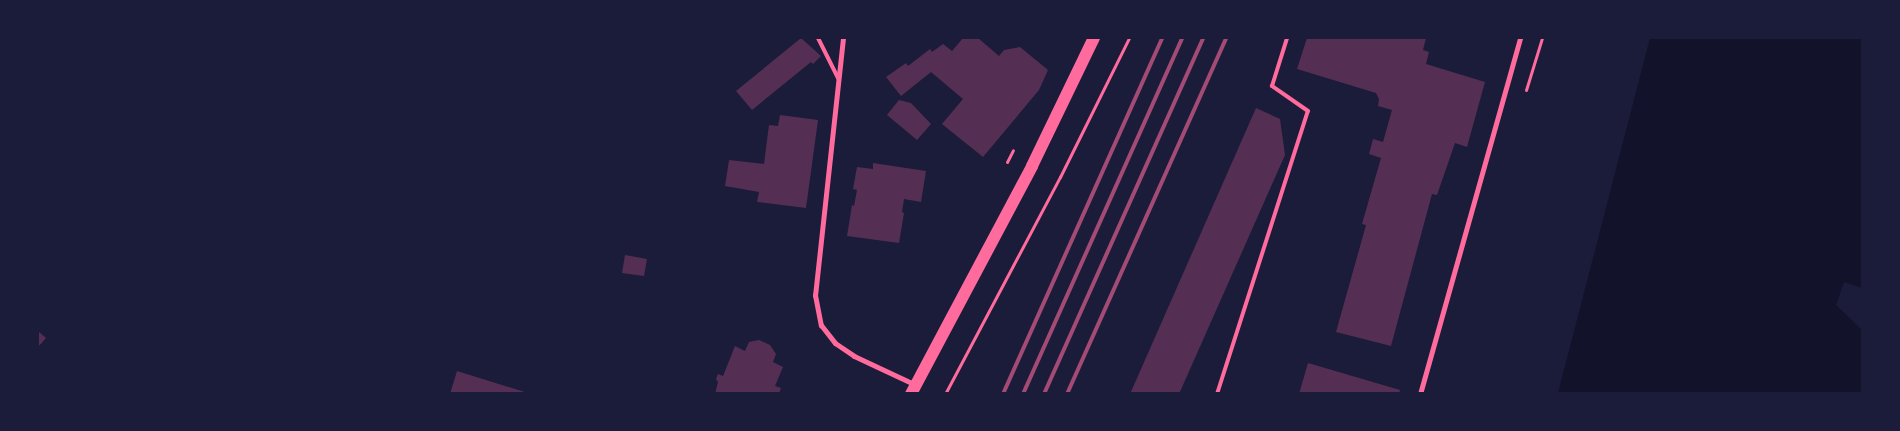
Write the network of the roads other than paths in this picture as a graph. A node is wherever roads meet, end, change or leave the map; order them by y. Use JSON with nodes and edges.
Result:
{"nodes":[{"id":1,"x":818,"y":38,"type":"edge"},
{"id":2,"x":843,"y":38,"type":"edge"},
{"id":3,"x":1094,"y":38,"type":"edge"},
{"id":4,"x":1287,"y":38,"type":"edge"},
{"id":5,"x":1520,"y":38,"type":"edge"},
{"id":6,"x":839,"y":80,"type":"junction"},
{"id":7,"x":914,"y":389,"type":"edge"},
{"id":8,"x":1217,"y":394,"type":"edge"},
{"id":9,"x":1420,"y":394,"type":"edge"}],
"edges":[{"from":1,"to":6,"type":"lane"},
{"from":2,"to":6,"type":"street"},
{"from":3,"to":7,"type":"main road"},
{"from":4,"to":8,"type":"lane"},
{"from":5,"to":9,"type":"street"},
{"from":6,"to":7,"type":"street"}]}
